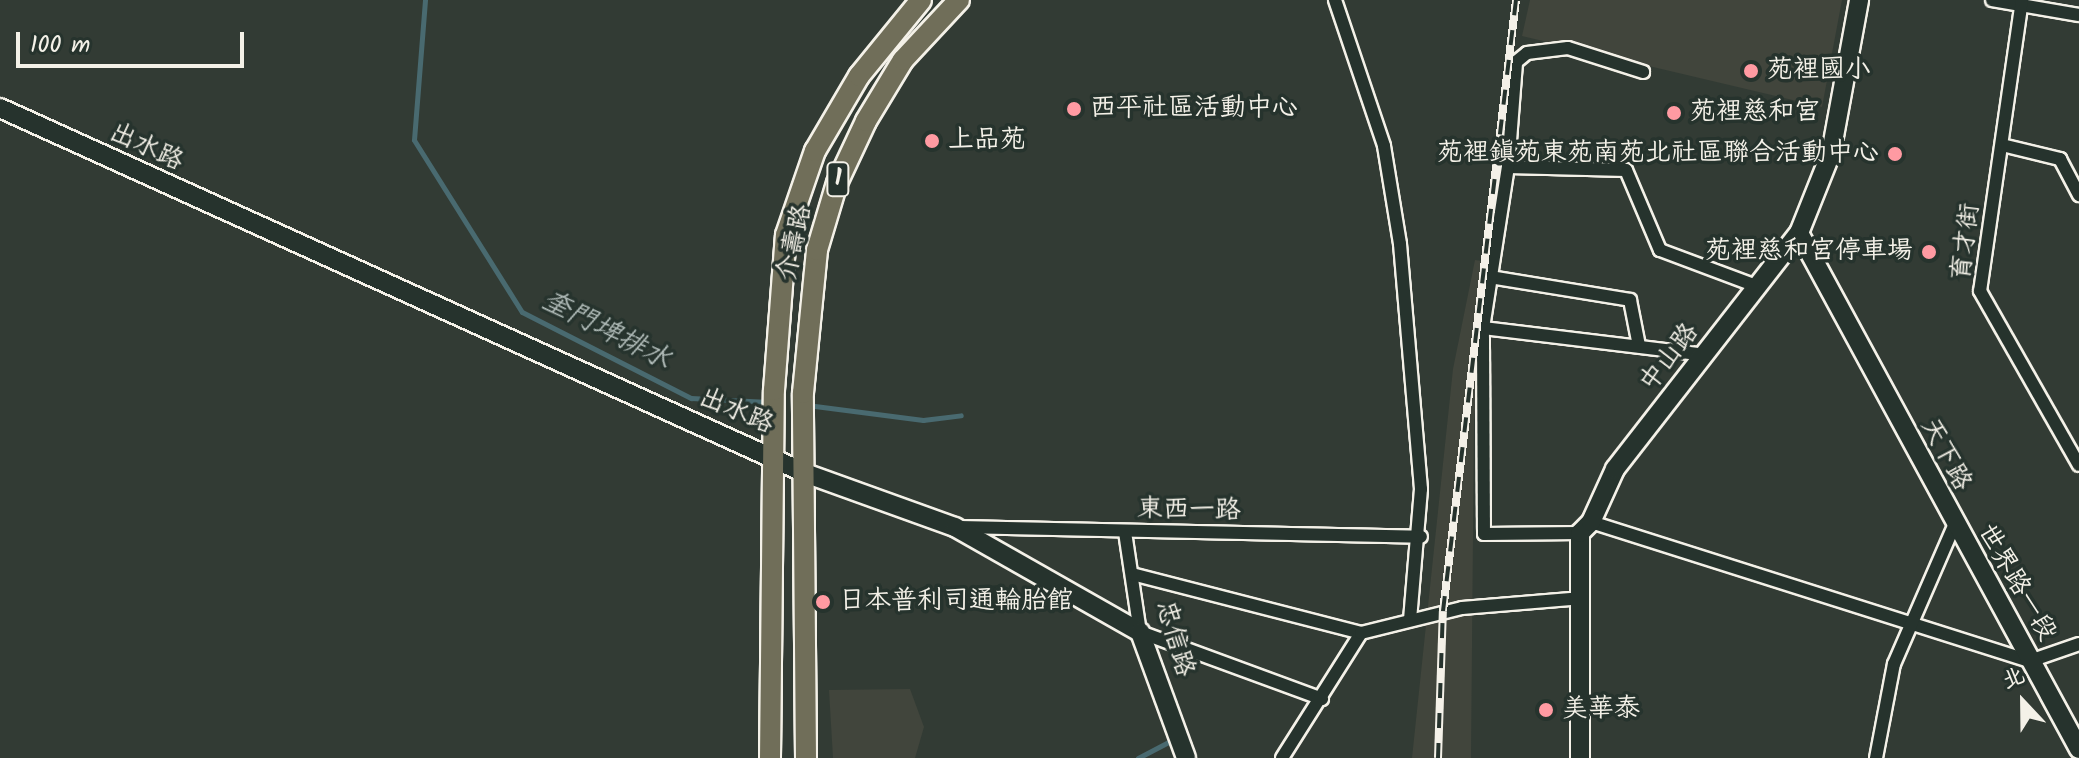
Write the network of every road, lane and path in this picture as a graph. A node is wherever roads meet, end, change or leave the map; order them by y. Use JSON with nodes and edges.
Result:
{"nodes":[{"id":1,"x":921,"y":0,"type":"edge"},
{"id":2,"x":959,"y":0,"type":"edge"},
{"id":3,"x":1335,"y":0,"type":"edge"},
{"id":4,"x":1859,"y":0,"type":"edge"},
{"id":5,"x":1992,"y":0,"type":"edge"},
{"id":6,"x":2022,"y":2,"type":"edge"},
{"id":7,"x":2079,"y":15,"type":"edge"},
{"id":8,"x":1643,"y":72,"type":"dead end"},
{"id":9,"x":0,"y":108,"type":"edge"},
{"id":10,"x":2002,"y":145,"type":"junction"},
{"id":11,"x":1508,"y":167,"type":"junction"},
{"id":12,"x":2079,"y":195,"type":"edge"},
{"id":13,"x":1799,"y":233,"type":"junction"},
{"id":14,"x":1490,"y":277,"type":"junction"},
{"id":15,"x":1759,"y":287,"type":"junction"},
{"id":16,"x":1483,"y":328,"type":"junction"},
{"id":17,"x":1639,"y":346,"type":"junction"},
{"id":18,"x":1706,"y":355,"type":"junction"},
{"id":19,"x":773,"y":456,"type":"junction"},
{"id":20,"x":2079,"y":465,"type":"edge"},
{"id":21,"x":805,"y":473,"type":"junction"},
{"id":22,"x":1954,"y":526,"type":"junction"},
{"id":23,"x":955,"y":527,"type":"junction"},
{"id":24,"x":1586,"y":528,"type":"junction"},
{"id":25,"x":1125,"y":532,"type":"junction"},
{"id":26,"x":1421,"y":537,"type":"junction"},
{"id":27,"x":1132,"y":574,"type":"junction"},
{"id":28,"x":1583,"y":598,"type":"junction"},
{"id":29,"x":1410,"y":619,"type":"junction"},
{"id":30,"x":1908,"y":622,"type":"junction"},
{"id":31,"x":1140,"y":632,"type":"junction"},
{"id":32,"x":1361,"y":633,"type":"junction"},
{"id":33,"x":2079,"y":644,"type":"edge"},
{"id":34,"x":2030,"y":661,"type":"junction"},
{"id":35,"x":1322,"y":699,"type":"junction"},
{"id":36,"x":2079,"y":750,"type":"edge"},
{"id":37,"x":770,"y":758,"type":"edge"},
{"id":38,"x":806,"y":758,"type":"edge"},
{"id":39,"x":1186,"y":758,"type":"edge"},
{"id":40,"x":1282,"y":758,"type":"edge"},
{"id":41,"x":1580,"y":758,"type":"edge"},
{"id":42,"x":1876,"y":758,"type":"edge"},
{"id":43,"x":2078,"y":758,"type":"edge"}],
"edges":[{"from":1,"to":19,"type":"main road","name":"介壽路","number":"1"},
{"from":2,"to":21,"type":"main road","name":"介壽路","number":"1"},
{"from":3,"to":26,"type":"street"},
{"from":4,"to":13,"type":"street","name":"中山路"},
{"from":5,"to":6,"type":"street"},
{"from":6,"to":7,"type":"street"},
{"from":6,"to":10,"type":"street","name":"育才街"},
{"from":8,"to":11,"type":"street"},
{"from":9,"to":19,"type":"street","name":"出水路"},
{"from":10,"to":12,"type":"street"},
{"from":10,"to":20,"type":"street","name":"育才街"},
{"from":11,"to":14,"type":"street"},
{"from":11,"to":15,"type":"street"},
{"from":13,"to":15,"type":"street","name":"中山路"},
{"from":13,"to":22,"type":"street","name":"天下路"},
{"from":14,"to":16,"type":"street"},
{"from":14,"to":17,"type":"street"},
{"from":15,"to":18,"type":"street","name":"中山路"},
{"from":16,"to":17,"type":"street"},
{"from":16,"to":24,"type":"street"},
{"from":17,"to":18,"type":"street"},
{"from":18,"to":24,"type":"street","name":"中山路"},
{"from":19,"to":21,"type":"street","name":"出水路"},
{"from":19,"to":37,"type":"main road","number":"1"},
{"from":21,"to":23,"type":"street","name":"出水路"},
{"from":21,"to":38,"type":"main road","number":"1"},
{"from":22,"to":30,"type":"street","name":"天下路"},
{"from":22,"to":34,"type":"street","name":"世界路一段"},
{"from":23,"to":25,"type":"street","name":"東西一路"},
{"from":23,"to":31,"type":"street","name":"出水路"},
{"from":24,"to":28,"type":"street","name":"中山路"},
{"from":24,"to":30,"type":"street"},
{"from":25,"to":26,"type":"street","name":"東西一路"},
{"from":25,"to":27,"type":"street","name":"忠信路"},
{"from":26,"to":29,"type":"street"},
{"from":27,"to":31,"type":"street","name":"忠信路"},
{"from":27,"to":32,"type":"street"},
{"from":28,"to":29,"type":"street"},
{"from":28,"to":41,"type":"street","name":"中山路"},
{"from":29,"to":32,"type":"street"},
{"from":30,"to":34,"type":"street"},
{"from":30,"to":42,"type":"street","name":"天下路"},
{"from":31,"to":35,"type":"street","name":"出水路"},
{"from":31,"to":39,"type":"street","name":"忠信路"},
{"from":32,"to":35,"type":"street"},
{"from":33,"to":34,"type":"street"},
{"from":34,"to":36,"type":"street","name":"世界路一段"},
{"from":35,"to":40,"type":"street"},
{"from":36,"to":43,"type":"street"}]}
